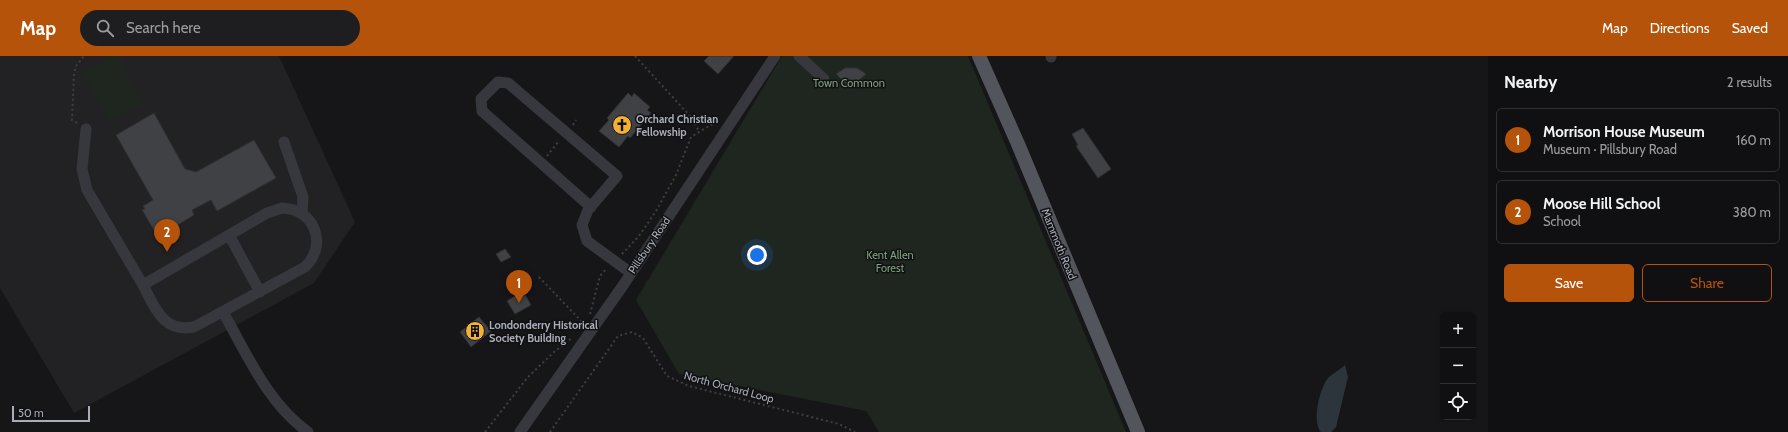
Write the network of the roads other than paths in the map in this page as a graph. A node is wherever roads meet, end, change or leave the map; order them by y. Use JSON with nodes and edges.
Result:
{"nodes":[{"id":1,"x":775,"y":56,"type":"edge"},
{"id":2,"x":799,"y":56,"type":"edge"},
{"id":3,"x":979,"y":56,"type":"edge"},
{"id":4,"x":824,"y":79,"type":"dead end"},
{"id":5,"x":86,"y":130,"type":"road end"},
{"id":6,"x":284,"y":142,"type":"dead end"},
{"id":7,"x":591,"y":207,"type":"junction"},
{"id":8,"x":302,"y":214,"type":"junction"},
{"id":9,"x":229,"y":235,"type":"junction"},
{"id":10,"x":631,"y":272,"type":"junction"},
{"id":11,"x":143,"y":285,"type":"junction"},
{"id":12,"x":260,"y":292,"type":"junction"},
{"id":13,"x":223,"y":312,"type":"junction"},
{"id":14,"x":308,"y":432,"type":"edge"},
{"id":15,"x":520,"y":432,"type":"edge"},
{"id":16,"x":1138,"y":432,"type":"edge"}],
"edges":[{"from":1,"to":10,"type":"street","name":"Pillsbury Road"},
{"from":2,"to":4,"type":"street"},
{"from":3,"to":16,"type":"main road","name":"Mammoth Road"},
{"from":5,"to":11,"type":"street"},
{"from":6,"to":8,"type":"street"},
{"from":7,"to":7,"type":"street"},
{"from":7,"to":10,"type":"street"},
{"from":8,"to":9,"type":"street"},
{"from":8,"to":12,"type":"street"},
{"from":9,"to":11,"type":"street"},
{"from":9,"to":12,"type":"street"},
{"from":10,"to":15,"type":"street","name":"Pillsbury Road"},
{"from":11,"to":13,"type":"street"},
{"from":12,"to":13,"type":"street"},
{"from":13,"to":14,"type":"street"}]}
